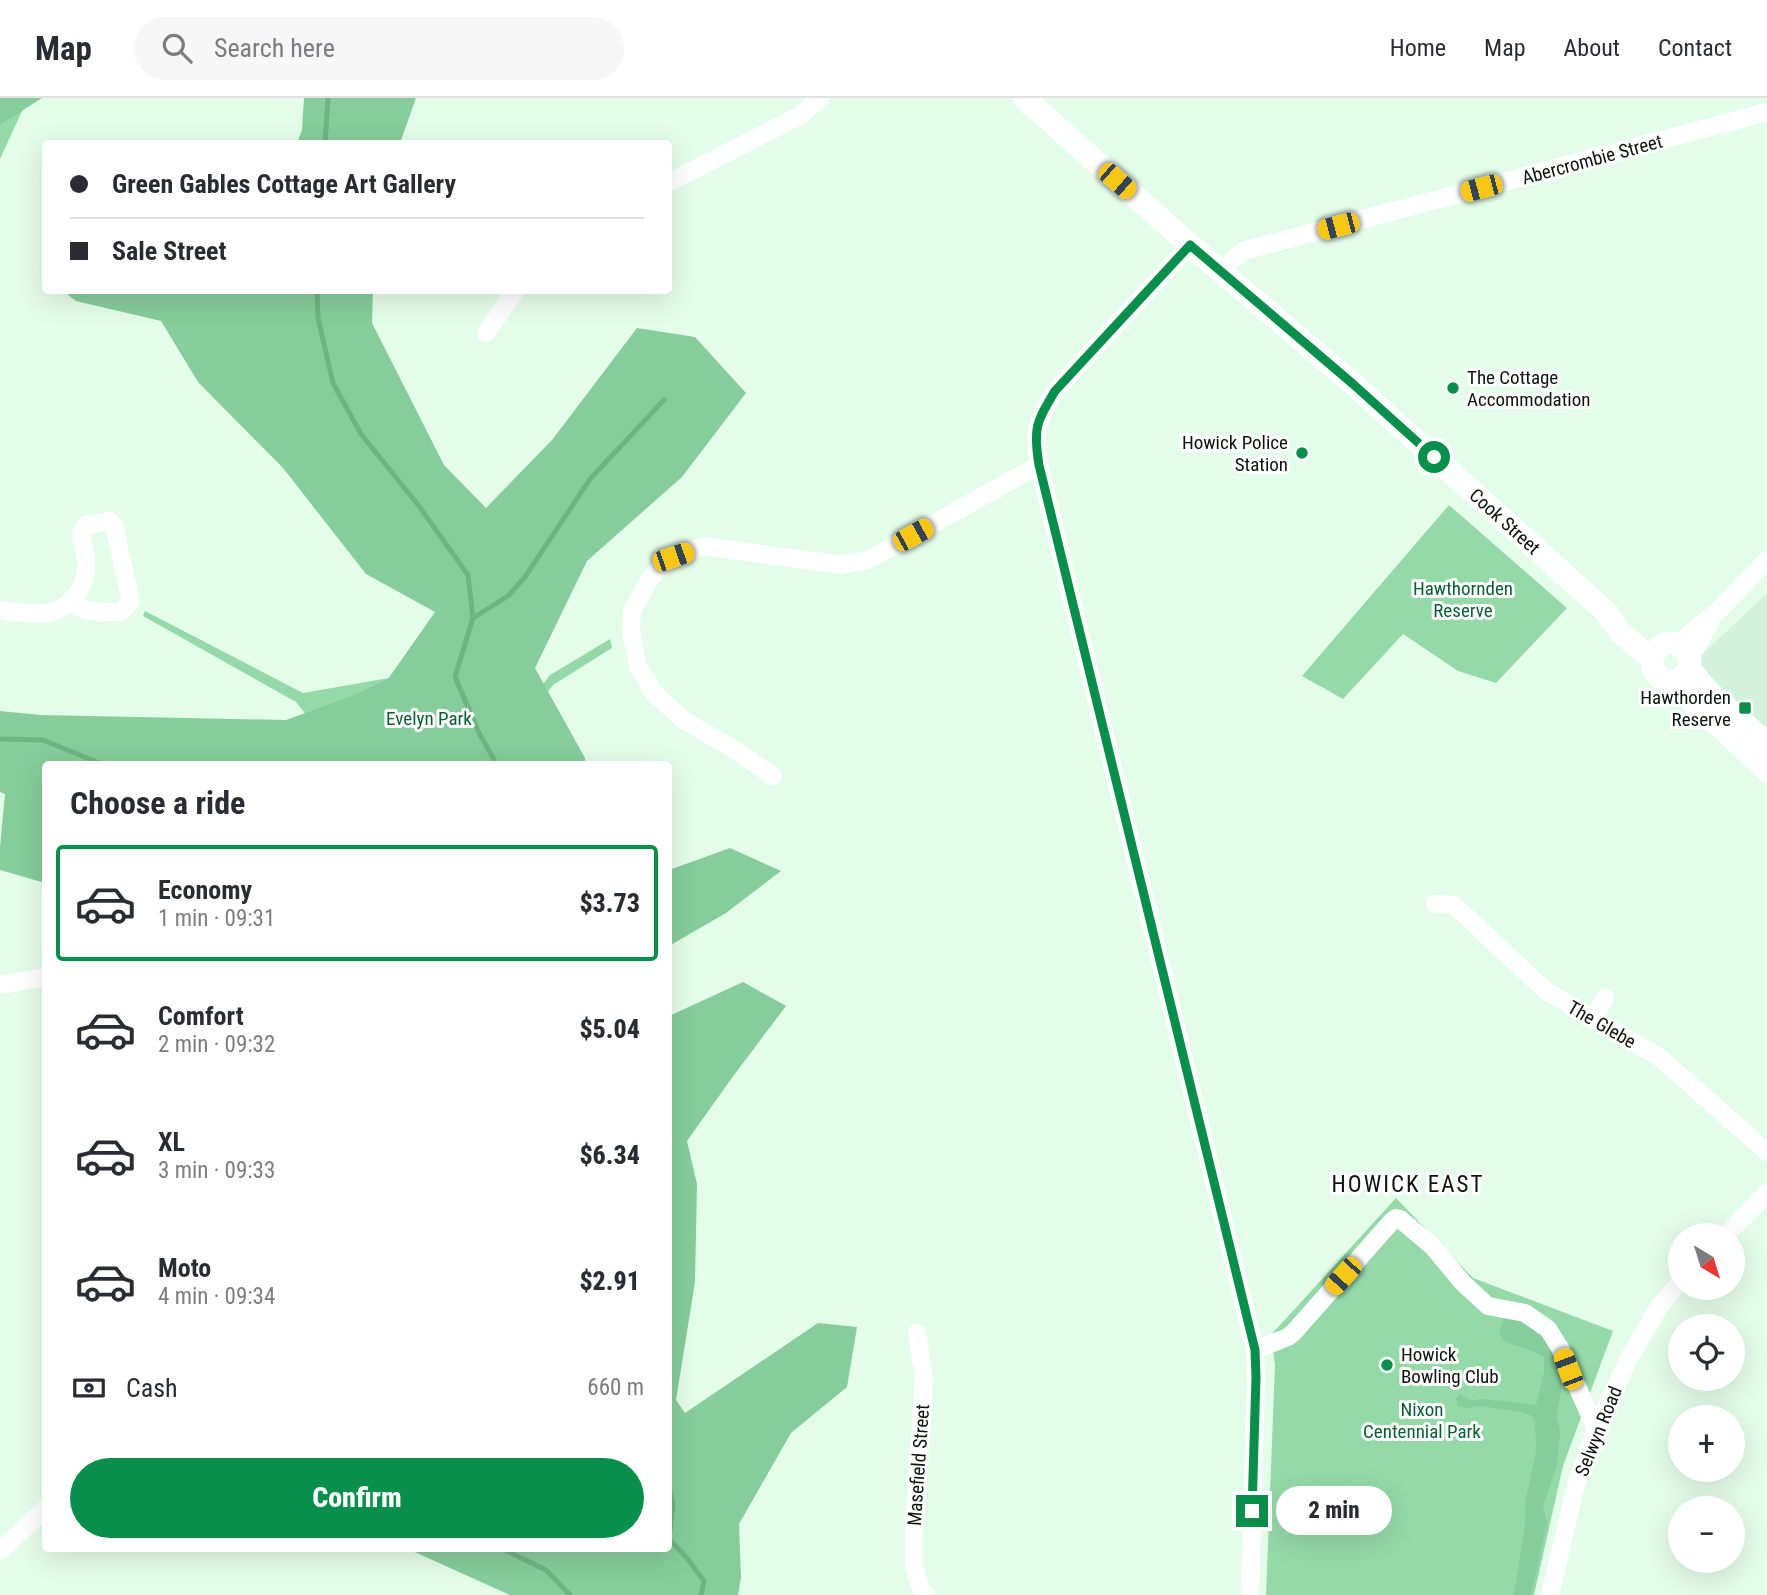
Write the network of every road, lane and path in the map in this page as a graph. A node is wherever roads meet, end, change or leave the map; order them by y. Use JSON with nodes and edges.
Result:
{"nodes":[{"id":1,"x":820,"y":98,"type":"edge"},
{"id":2,"x":1024,"y":98,"type":"edge"},
{"id":3,"x":1767,"y":112,"type":"edge"},
{"id":4,"x":672,"y":181,"type":"edge"},
{"id":5,"x":1190,"y":245,"type":"junction"},
{"id":6,"x":1221,"y":271,"type":"junction"},
{"id":7,"x":513,"y":294,"type":"edge"},
{"id":8,"x":486,"y":333,"type":"dead end"},
{"id":9,"x":1039,"y":465,"type":"junction"},
{"id":10,"x":1767,"y":561,"type":"edge"},
{"id":11,"x":71,"y":603,"type":"junction"},
{"id":12,"x":0,"y":610,"type":"edge"},
{"id":13,"x":1673,"y":659,"type":"junction"},
{"id":14,"x":1767,"y":744,"type":"edge"},
{"id":15,"x":1767,"y":770,"type":"edge"},
{"id":16,"x":773,"y":776,"type":"dead end"},
{"id":17,"x":1435,"y":904,"type":"dead end"},
{"id":18,"x":42,"y":978,"type":"edge"},
{"id":19,"x":0,"y":985,"type":"edge"},
{"id":20,"x":1605,"y":998,"type":"dead end"},
{"id":21,"x":1594,"y":1018,"type":"junction"},
{"id":22,"x":1767,"y":1152,"type":"edge"},
{"id":23,"x":1767,"y":1193,"type":"edge"},
{"id":24,"x":1738,"y":1223,"type":"edge"},
{"id":25,"x":1668,"y":1296,"type":"edge"},
{"id":26,"x":917,"y":1333,"type":"dead end"},
{"id":27,"x":1255,"y":1350,"type":"junction"},
{"id":28,"x":1596,"y":1429,"type":"junction"},
{"id":29,"x":42,"y":1512,"type":"edge"},
{"id":30,"x":0,"y":1551,"type":"edge"},
{"id":31,"x":926,"y":1595,"type":"edge"},
{"id":32,"x":1250,"y":1595,"type":"edge"},
{"id":33,"x":1550,"y":1595,"type":"edge"}],
"edges":[{"from":1,"to":4,"type":"street"},
{"from":2,"to":5,"type":"main road","name":"Cook Street"},
{"from":3,"to":6,"type":"street","name":"Abercrombie Street"},
{"from":5,"to":6,"type":"main road","name":"Cook Street"},
{"from":5,"to":9,"type":"street"},
{"from":6,"to":13,"type":"main road","name":"Cook Street"},
{"from":7,"to":8,"type":"street"},
{"from":9,"to":16,"type":"street"},
{"from":9,"to":27,"type":"street"},
{"from":10,"to":13,"type":"street"},
{"from":11,"to":11,"type":"street"},
{"from":11,"to":12,"type":"street"},
{"from":13,"to":14,"type":"main road","name":"Cook Street"},
{"from":13,"to":15,"type":"main road","name":"Cook Street"},
{"from":17,"to":21,"type":"street","name":"The Glebe"},
{"from":18,"to":19,"type":"street"},
{"from":20,"to":21,"type":"street"},
{"from":21,"to":22,"type":"street","name":"The Glebe"},
{"from":23,"to":24,"type":"street"},
{"from":25,"to":28,"type":"street","name":"Selwyn Road"},
{"from":26,"to":31,"type":"street","name":"Masefield Street"},
{"from":27,"to":28,"type":"street"},
{"from":27,"to":32,"type":"street"},
{"from":28,"to":33,"type":"street","name":"Selwyn Road"},
{"from":29,"to":30,"type":"street"}]}
